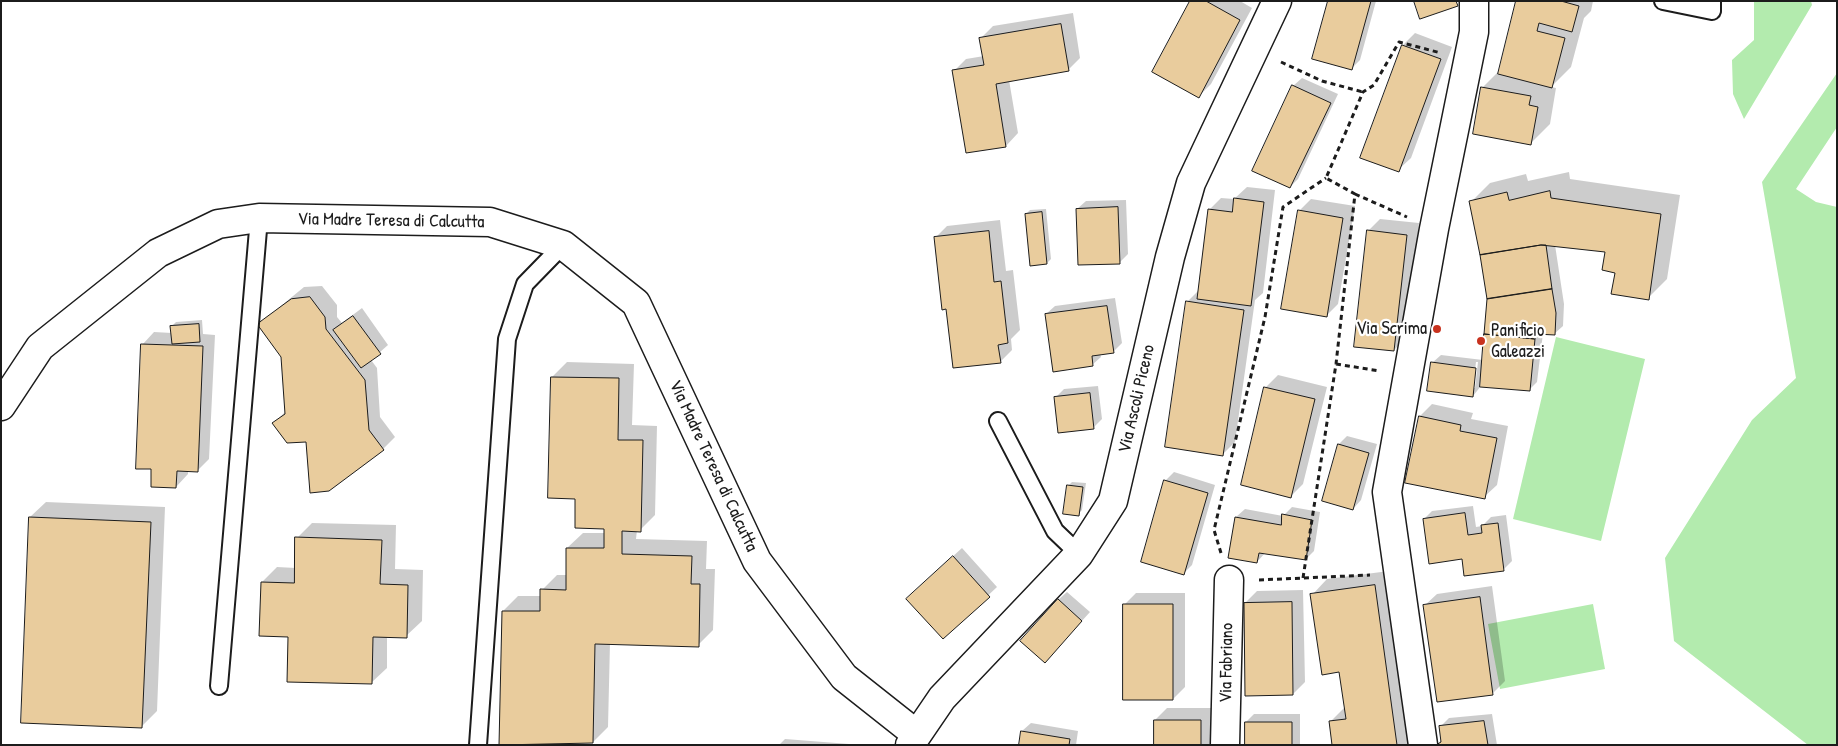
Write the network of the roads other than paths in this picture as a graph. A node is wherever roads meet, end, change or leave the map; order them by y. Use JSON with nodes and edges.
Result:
{"nodes":[{"id":1,"x":1277,"y":1,"type":"edge"},
{"id":2,"x":1474,"y":1,"type":"edge"},
{"id":3,"x":1663,"y":1,"type":"edge"},
{"id":4,"x":1712,"y":1,"type":"edge"},
{"id":5,"x":259,"y":218,"type":"junction"},
{"id":6,"x":563,"y":245,"type":"junction"},
{"id":7,"x":1,"y":406,"type":"edge"},
{"id":8,"x":998,"y":421,"type":"dead end"},
{"id":9,"x":1079,"y":554,"type":"junction"},
{"id":10,"x":1229,"y":580,"type":"road end"},
{"id":11,"x":219,"y":686,"type":"dead end"},
{"id":12,"x":913,"y":739,"type":"edge"},
{"id":13,"x":478,"y":745,"type":"edge"},
{"id":14,"x":1225,"y":745,"type":"edge"},
{"id":15,"x":1423,"y":745,"type":"edge"}],
"edges":[{"from":1,"to":9,"type":"street","name":"Via Ascoli Piceno"},
{"from":2,"to":15,"type":"street"},
{"from":3,"to":4,"type":"lane"},
{"from":5,"to":6,"type":"street","name":"Via Madre Teresa di Calcutta"},
{"from":5,"to":7,"type":"street","name":"Via Madre Teresa di Calcutta"},
{"from":5,"to":11,"type":"lane"},
{"from":6,"to":12,"type":"street","name":"Via Madre Teresa di Calcutta"},
{"from":6,"to":13,"type":"lane"},
{"from":8,"to":9,"type":"lane"},
{"from":9,"to":12,"type":"street","name":"Via Ascoli Piceno"},
{"from":10,"to":14,"type":"street","name":"Via Fabriano"}]}
